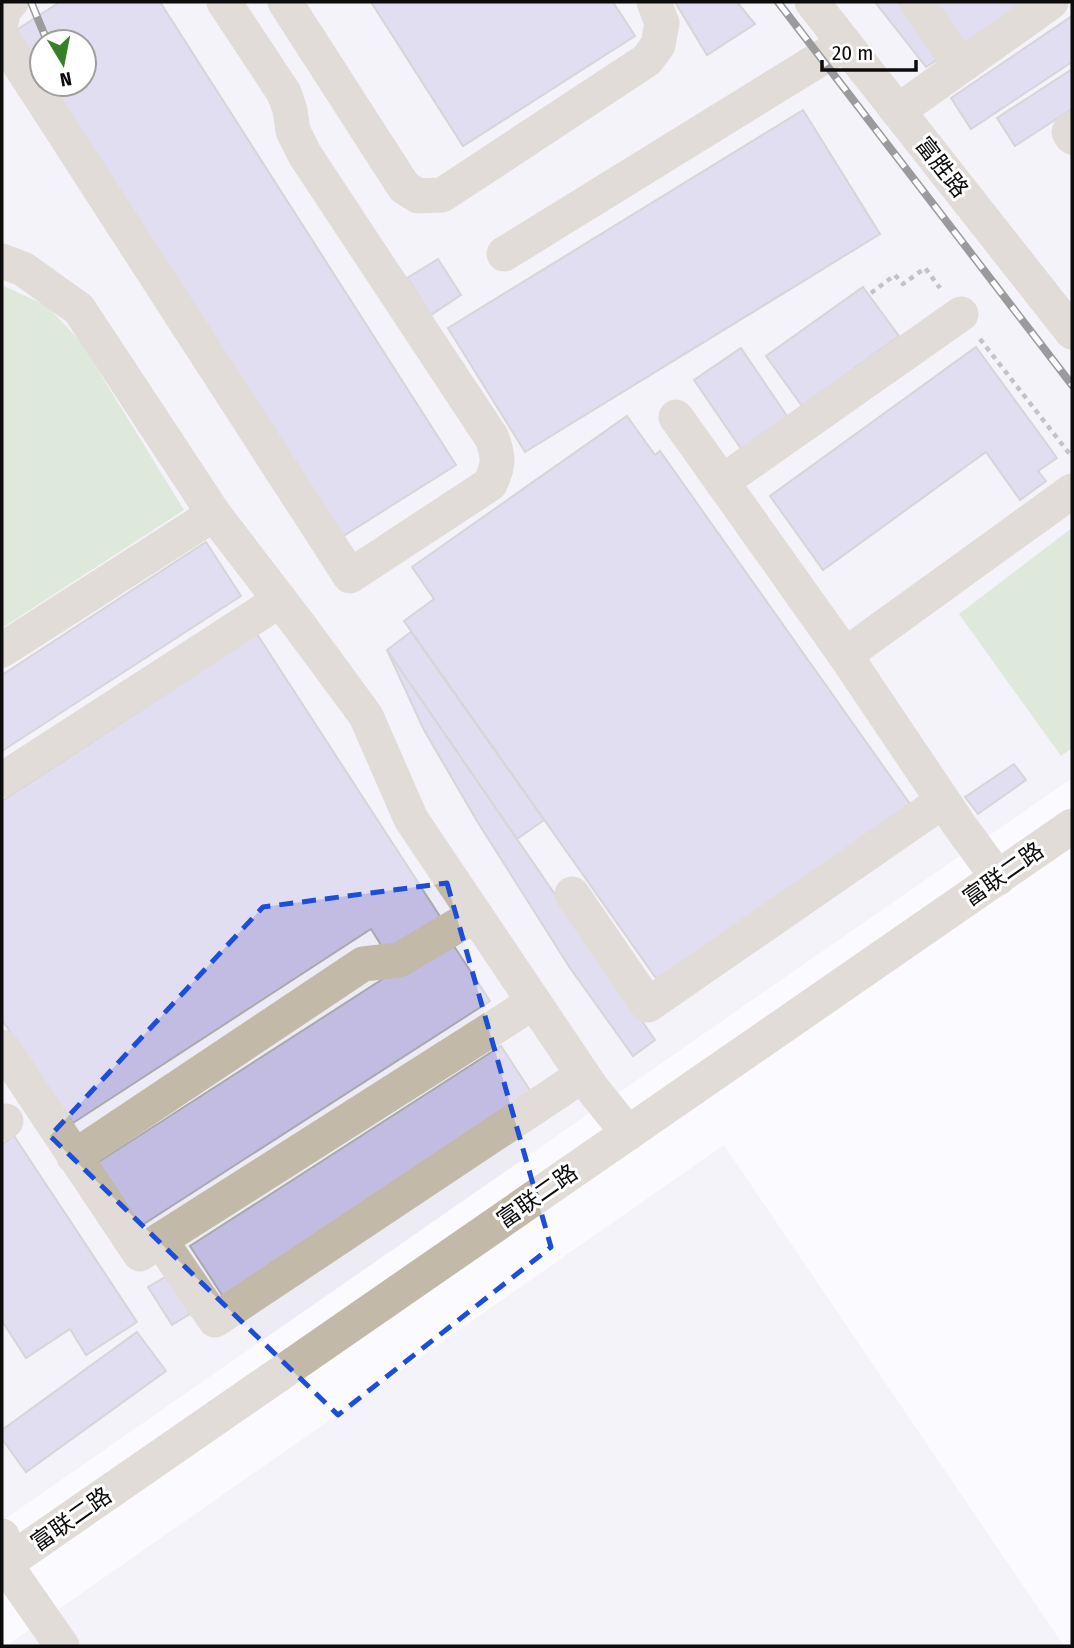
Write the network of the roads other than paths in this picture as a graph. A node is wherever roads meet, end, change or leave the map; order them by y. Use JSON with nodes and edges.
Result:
{"nodes":[{"id":1,"x":10,"y":2,"type":"edge"},
{"id":2,"x":224,"y":2,"type":"edge"},
{"id":3,"x":285,"y":2,"type":"edge"},
{"id":4,"x":654,"y":2,"type":"edge"},
{"id":5,"x":811,"y":2,"type":"edge"},
{"id":6,"x":918,"y":2,"type":"edge"},
{"id":7,"x":1051,"y":2,"type":"edge"},
{"id":8,"x":2,"y":19,"type":"edge"},
{"id":9,"x":2,"y":34,"type":"edge"},
{"id":10,"x":844,"y":44,"type":"junction"},
{"id":11,"x":960,"y":65,"type":"junction"},
{"id":12,"x":898,"y":111,"type":"junction"},
{"id":13,"x":1072,"y":130,"type":"edge"},
{"id":14,"x":1072,"y":137,"type":"edge"},
{"id":15,"x":504,"y":254,"type":"dead end"},
{"id":16,"x":2,"y":261,"type":"edge"},
{"id":17,"x":961,"y":314,"type":"dead end"},
{"id":18,"x":1072,"y":332,"type":"edge"},
{"id":19,"x":676,"y":416,"type":"dead end"},
{"id":20,"x":722,"y":482,"type":"junction"},
{"id":21,"x":1072,"y":491,"type":"edge"},
{"id":22,"x":214,"y":514,"type":"junction"},
{"id":23,"x":279,"y":600,"type":"junction"},
{"id":24,"x":2,"y":650,"type":"edge"},
{"id":25,"x":845,"y":655,"type":"junction"},
{"id":26,"x":2,"y":780,"type":"edge"},
{"id":27,"x":943,"y":801,"type":"junction"},
{"id":28,"x":1072,"y":826,"type":"edge"},
{"id":29,"x":998,"y":878,"type":"junction"},
{"id":30,"x":572,"y":894,"type":"dead end"},
{"id":31,"x":475,"y":915,"type":"junction"},
{"id":32,"x":534,"y":1002,"type":"junction"},
{"id":33,"x":2,"y":1047,"type":"edge"},
{"id":34,"x":583,"y":1075,"type":"junction"},
{"id":35,"x":628,"y":1133,"type":"junction"},
{"id":36,"x":74,"y":1157,"type":"junction"},
{"id":37,"x":160,"y":1240,"type":"junction"},
{"id":38,"x":3,"y":1555,"type":"edge"},
{"id":39,"x":62,"y":1646,"type":"edge"}],
"edges":[{"from":1,"to":8,"type":"street"},
{"from":2,"to":9,"type":"street"},
{"from":3,"to":4,"type":"street"},
{"from":5,"to":10,"type":"street","name":"富胜路"},
{"from":6,"to":11,"type":"street"},
{"from":7,"to":11,"type":"street"},
{"from":10,"to":12,"type":"street","name":"富胜路"},
{"from":10,"to":15,"type":"street"},
{"from":11,"to":12,"type":"street"},
{"from":12,"to":18,"type":"street","name":"富胜路"},
{"from":13,"to":14,"type":"street"},
{"from":16,"to":22,"type":"street"},
{"from":17,"to":20,"type":"street"},
{"from":19,"to":20,"type":"street"},
{"from":20,"to":25,"type":"street"},
{"from":21,"to":25,"type":"street"},
{"from":22,"to":23,"type":"street"},
{"from":22,"to":24,"type":"street"},
{"from":23,"to":26,"type":"street"},
{"from":23,"to":31,"type":"street"},
{"from":25,"to":27,"type":"street"},
{"from":27,"to":29,"type":"street"},
{"from":27,"to":30,"type":"street"},
{"from":28,"to":29,"type":"street","name":"富联二路"},
{"from":29,"to":35,"type":"street","name":"富联二路"},
{"from":31,"to":32,"type":"street"},
{"from":31,"to":36,"type":"street"},
{"from":32,"to":34,"type":"street"},
{"from":32,"to":37,"type":"street"},
{"from":33,"to":36,"type":"street"},
{"from":34,"to":35,"type":"street"},
{"from":34,"to":37,"type":"street"},
{"from":35,"to":38,"type":"street","name":"富联二路"},
{"from":36,"to":37,"type":"street"},
{"from":38,"to":39,"type":"street"}]}
